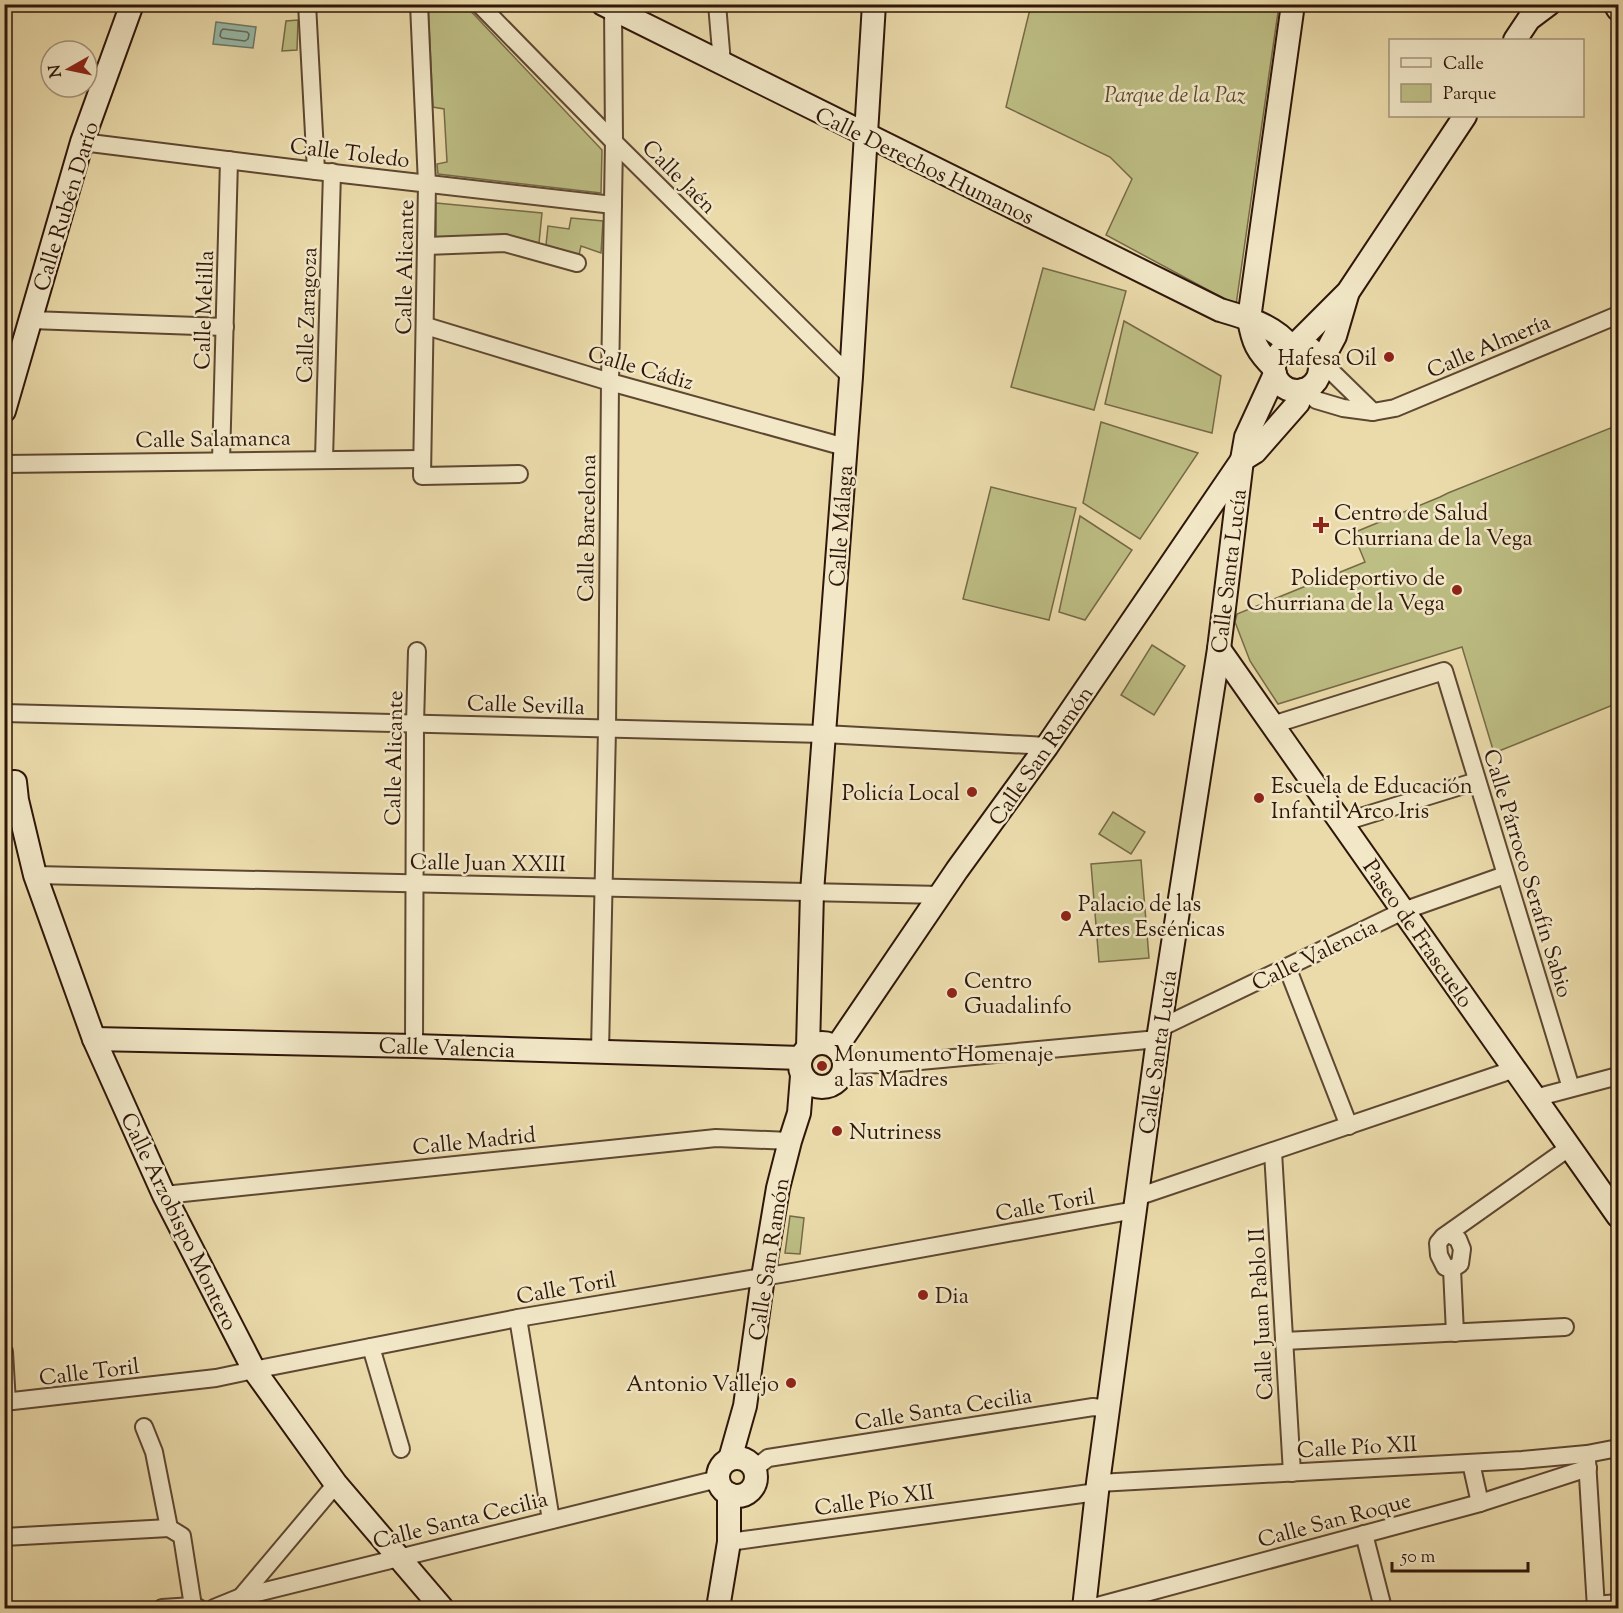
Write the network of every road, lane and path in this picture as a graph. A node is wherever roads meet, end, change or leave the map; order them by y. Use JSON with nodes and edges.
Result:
{"nodes":[{"id":1,"x":132,"y":4,"type":"edge"},
{"id":2,"x":308,"y":4,"type":"edge"},
{"id":3,"x":419,"y":4,"type":"edge"},
{"id":4,"x":479,"y":4,"type":"edge"},
{"id":5,"x":717,"y":4,"type":"edge"},
{"id":6,"x":873,"y":4,"type":"edge"},
{"id":7,"x":1293,"y":4,"type":"edge"},
{"id":8,"x":1549,"y":4,"type":"edge"},
{"id":9,"x":1615,"y":4,"type":"edge"},
{"id":10,"x":610,"y":6,"type":"edge"},
{"id":11,"x":1618,"y":9,"type":"edge"},
{"id":12,"x":1531,"y":12,"type":"edge"},
{"id":13,"x":1516,"y":39,"type":"edge"},
{"id":14,"x":722,"y":63,"type":"junction"},
{"id":15,"x":1464,"y":117,"type":"edge"},
{"id":16,"x":866,"y":136,"type":"junction"},
{"id":17,"x":82,"y":142,"type":"junction"},
{"id":18,"x":615,"y":142,"type":"junction"},
{"id":19,"x":230,"y":160,"type":"junction"},
{"id":20,"x":324,"y":172,"type":"junction"},
{"id":21,"x":427,"y":184,"type":"junction"},
{"id":22,"x":613,"y":205,"type":"junction"},
{"id":23,"x":426,"y":246,"type":"junction"},
{"id":24,"x":577,"y":263,"type":"dead end"},
{"id":25,"x":1348,"y":292,"type":"junction"},
{"id":26,"x":1618,"y":315,"type":"edge"},
{"id":27,"x":1249,"y":319,"type":"junction"},
{"id":28,"x":31,"y":320,"type":"junction"},
{"id":29,"x":426,"y":326,"type":"junction"},
{"id":30,"x":225,"y":327,"type":"junction"},
{"id":31,"x":1293,"y":345,"type":"junction"},
{"id":32,"x":1320,"y":366,"type":"junction"},
{"id":33,"x":1275,"y":371,"type":"junction"},
{"id":34,"x":851,"y":377,"type":"junction"},
{"id":35,"x":610,"y":382,"type":"junction"},
{"id":36,"x":1305,"y":389,"type":"junction"},
{"id":37,"x":4,"y":411,"type":"edge"},
{"id":38,"x":1373,"y":412,"type":"junction"},
{"id":39,"x":846,"y":447,"type":"junction"},
{"id":40,"x":324,"y":459,"type":"junction"},
{"id":41,"x":422,"y":459,"type":"junction"},
{"id":42,"x":1242,"y":460,"type":"junction"},
{"id":43,"x":220,"y":461,"type":"junction"},
{"id":44,"x":4,"y":464,"type":"edge"},
{"id":45,"x":519,"y":474,"type":"dead end"},
{"id":46,"x":1219,"y":649,"type":"junction"},
{"id":47,"x":417,"y":651,"type":"dead end"},
{"id":48,"x":4,"y":713,"type":"edge"},
{"id":49,"x":415,"y":724,"type":"junction"},
{"id":50,"x":1272,"y":725,"type":"junction"},
{"id":51,"x":607,"y":729,"type":"junction"},
{"id":52,"x":824,"y":735,"type":"junction"},
{"id":53,"x":1047,"y":746,"type":"junction"},
{"id":54,"x":1476,"y":781,"type":"junction"},
{"id":55,"x":8,"y":782,"type":"edge"},
{"id":56,"x":1341,"y":823,"type":"junction"},
{"id":57,"x":35,"y":875,"type":"junction"},
{"id":58,"x":1505,"y":875,"type":"junction"},
{"id":59,"x":415,"y":883,"type":"junction"},
{"id":60,"x":603,"y":888,"type":"junction"},
{"id":61,"x":812,"y":892,"type":"junction"},
{"id":62,"x":940,"y":895,"type":"junction"},
{"id":63,"x":1403,"y":911,"type":"junction"},
{"id":64,"x":1287,"y":967,"type":"junction"},
{"id":65,"x":1159,"y":1034,"type":"junction"},
{"id":66,"x":94,"y":1039,"type":"junction"},
{"id":67,"x":414,"y":1046,"type":"junction"},
{"id":68,"x":600,"y":1051,"type":"junction"},
{"id":69,"x":840,"y":1056,"type":"junction"},
{"id":70,"x":804,"y":1061,"type":"junction"},
{"id":71,"x":1515,"y":1069,"type":"junction"},
{"id":72,"x":1618,"y":1076,"type":"edge"},
{"id":73,"x":823,"y":1088,"type":"junction"},
{"id":74,"x":1571,"y":1088,"type":"junction"},
{"id":75,"x":1535,"y":1098,"type":"junction"},
{"id":76,"x":799,"y":1113,"type":"junction"},
{"id":77,"x":1349,"y":1126,"type":"junction"},
{"id":78,"x":790,"y":1141,"type":"junction"},
{"id":79,"x":1570,"y":1148,"type":"junction"},
{"id":80,"x":1273,"y":1152,"type":"junction"},
{"id":81,"x":164,"y":1195,"type":"junction"},
{"id":82,"x":1136,"y":1204,"type":"junction"},
{"id":83,"x":1618,"y":1216,"type":"edge"},
{"id":84,"x":763,"y":1277,"type":"junction"},
{"id":85,"x":518,"y":1318,"type":"junction"},
{"id":86,"x":1565,"y":1327,"type":"dead end"},
{"id":87,"x":1455,"y":1333,"type":"junction"},
{"id":88,"x":1284,"y":1341,"type":"junction"},
{"id":89,"x":371,"y":1347,"type":"junction"},
{"id":90,"x":4,"y":1352,"type":"edge"},
{"id":91,"x":254,"y":1370,"type":"junction"},
{"id":92,"x":6,"y":1402,"type":"edge"},
{"id":93,"x":1108,"y":1408,"type":"junction"},
{"id":94,"x":144,"y":1427,"type":"dead end"},
{"id":95,"x":1618,"y":1448,"type":"edge"},
{"id":96,"x":401,"y":1449,"type":"dead end"},
{"id":97,"x":1587,"y":1461,"type":"junction"},
{"id":98,"x":1472,"y":1462,"type":"junction"},
{"id":99,"x":745,"y":1464,"type":"junction"},
{"id":100,"x":1292,"y":1473,"type":"junction"},
{"id":101,"x":336,"y":1484,"type":"junction"},
{"id":102,"x":1097,"y":1487,"type":"junction"},
{"id":103,"x":730,"y":1489,"type":"junction"},
{"id":104,"x":1480,"y":1503,"type":"junction"},
{"id":105,"x":551,"y":1520,"type":"junction"},
{"id":106,"x":169,"y":1528,"type":"junction"},
{"id":107,"x":1364,"y":1534,"type":"junction"},
{"id":108,"x":4,"y":1537,"type":"edge"},
{"id":109,"x":729,"y":1542,"type":"junction"},
{"id":110,"x":398,"y":1557,"type":"junction"},
{"id":111,"x":241,"y":1597,"type":"junction"},
{"id":112,"x":1618,"y":1603,"type":"edge"},
{"id":113,"x":196,"y":1607,"type":"edge"},
{"id":114,"x":221,"y":1607,"type":"edge"},
{"id":115,"x":1596,"y":1607,"type":"edge"},
{"id":116,"x":162,"y":1608,"type":"edge"},
{"id":117,"x":442,"y":1608,"type":"edge"},
{"id":118,"x":718,"y":1608,"type":"edge"},
{"id":119,"x":1084,"y":1608,"type":"edge"},
{"id":120,"x":1090,"y":1608,"type":"edge"},
{"id":121,"x":1383,"y":1608,"type":"edge"}],
"edges":[{"from":1,"to":17,"type":"street","name":"Calle Rubén Darío"},
{"from":2,"to":20,"type":"street","name":"Calle Zaragoza"},
{"from":3,"to":21,"type":"street","name":"Calle Alicante"},
{"from":4,"to":18,"type":"street","name":"Calle Jaén"},
{"from":5,"to":14,"type":"street"},
{"from":6,"to":16,"type":"street","name":"Calle Málaga"},
{"from":7,"to":27,"type":"street"},
{"from":8,"to":12,"type":"street"},
{"from":9,"to":11,"type":"street"},
{"from":10,"to":14,"type":"street","name":"Calle Derechos Humanos"},
{"from":10,"to":18,"type":"street","name":"Calle Barcelona"},
{"from":12,"to":13,"type":"street"},
{"from":14,"to":16,"type":"street","name":"Calle Derechos Humanos"},
{"from":15,"to":25,"type":"street"},
{"from":16,"to":27,"type":"street","name":"Calle Derechos Humanos"},
{"from":16,"to":34,"type":"street","name":"Calle Málaga"},
{"from":17,"to":19,"type":"street","name":"Calle Toledo"},
{"from":17,"to":28,"type":"street","name":"Calle Rubén Darío"},
{"from":18,"to":22,"type":"street","name":"Calle Barcelona"},
{"from":18,"to":34,"type":"street","name":"Calle Jaén"},
{"from":19,"to":20,"type":"street","name":"Calle Toledo"},
{"from":19,"to":30,"type":"street","name":"Calle Melilla"},
{"from":20,"to":21,"type":"street","name":"Calle Toledo"},
{"from":20,"to":40,"type":"street","name":"Calle Zaragoza"},
{"from":21,"to":22,"type":"street","name":"Calle Toledo"},
{"from":21,"to":23,"type":"street","name":"Calle Alicante"},
{"from":22,"to":35,"type":"street","name":"Calle Barcelona"},
{"from":23,"to":24,"type":"street"},
{"from":23,"to":29,"type":"street","name":"Calle Alicante"},
{"from":25,"to":31,"type":"street"},
{"from":25,"to":32,"type":"street"},
{"from":26,"to":38,"type":"street","name":"Calle Almería"},
{"from":27,"to":31,"type":"street","name":"Calle Derechos Humanos"},
{"from":27,"to":33,"type":"street"},
{"from":28,"to":30,"type":"street"},
{"from":28,"to":37,"type":"street","name":"Calle Rubén Darío"},
{"from":29,"to":35,"type":"street","name":"Calle Cádiz"},
{"from":29,"to":41,"type":"street","name":"Calle Alicante"},
{"from":30,"to":43,"type":"street","name":"Calle Melilla"},
{"from":31,"to":32,"type":"street"},
{"from":31,"to":33,"type":"street"},
{"from":32,"to":36,"type":"street"},
{"from":32,"to":38,"type":"street"},
{"from":33,"to":36,"type":"street"},
{"from":33,"to":42,"type":"street","name":"Calle San Ramón"},
{"from":34,"to":39,"type":"street","name":"Calle Málaga"},
{"from":35,"to":39,"type":"street","name":"Calle Cádiz"},
{"from":35,"to":51,"type":"street","name":"Calle Barcelona"},
{"from":36,"to":38,"type":"street","name":"Calle Almería"},
{"from":36,"to":42,"type":"street","name":"Calle San Ramón"},
{"from":39,"to":52,"type":"street","name":"Calle Málaga"},
{"from":40,"to":41,"type":"street","name":"Calle Salamanca"},
{"from":40,"to":43,"type":"street","name":"Calle Salamanca"},
{"from":41,"to":45,"type":"street"},
{"from":42,"to":46,"type":"street","name":"Calle Santa Lucía"},
{"from":42,"to":53,"type":"street","name":"Calle San Ramón"},
{"from":43,"to":44,"type":"street","name":"Calle Salamanca"},
{"from":46,"to":50,"type":"street","name":"Paseo de Frascuelo"},
{"from":46,"to":65,"type":"street","name":"Calle Santa Lucía"},
{"from":47,"to":49,"type":"street","name":"Calle Alicante"},
{"from":48,"to":49,"type":"street","name":"Calle Sevilla"},
{"from":49,"to":51,"type":"street","name":"Calle Sevilla"},
{"from":49,"to":59,"type":"street","name":"Calle Alicante"},
{"from":50,"to":54,"type":"street","name":"Calle Párroco Serafín Sabio"},
{"from":50,"to":56,"type":"street","name":"Paseo de Frascuelo"},
{"from":51,"to":52,"type":"street","name":"Calle Sevilla"},
{"from":51,"to":60,"type":"street","name":"Calle Barcelona"},
{"from":52,"to":53,"type":"street","name":"Calle Sevilla"},
{"from":52,"to":61,"type":"street","name":"Calle Málaga"},
{"from":53,"to":62,"type":"street","name":"Calle San Ramón"},
{"from":54,"to":56,"type":"street"},
{"from":54,"to":58,"type":"street","name":"Calle Párroco Serafín Sabio"},
{"from":55,"to":57,"type":"street","name":"Calle Arzobispo Montero"},
{"from":56,"to":63,"type":"street","name":"Paseo de Frascuelo"},
{"from":57,"to":59,"type":"street","name":"Calle Juan XXIII"},
{"from":57,"to":66,"type":"street","name":"Calle Arzobispo Montero"},
{"from":58,"to":63,"type":"street","name":"Calle Valencia"},
{"from":58,"to":74,"type":"street","name":"Calle Párroco Serafín Sabio"},
{"from":59,"to":60,"type":"street","name":"Calle Juan XXIII"},
{"from":59,"to":67,"type":"street","name":"Calle Alicante"},
{"from":60,"to":61,"type":"street","name":"Calle Juan XXIII"},
{"from":60,"to":68,"type":"street","name":"Calle Barcelona"},
{"from":61,"to":62,"type":"street","name":"Calle Juan XXIII"},
{"from":61,"to":70,"type":"street","name":"Calle Málaga"},
{"from":62,"to":69,"type":"street","name":"Calle San Ramón"},
{"from":63,"to":64,"type":"street","name":"Calle Valencia"},
{"from":63,"to":71,"type":"street","name":"Paseo de Frascuelo"},
{"from":64,"to":65,"type":"street","name":"Calle Valencia"},
{"from":64,"to":77,"type":"street"},
{"from":65,"to":69,"type":"street","name":"Calle Valencia"},
{"from":65,"to":82,"type":"street","name":"Calle Santa Lucía"},
{"from":66,"to":67,"type":"street","name":"Calle Valencia"},
{"from":66,"to":81,"type":"street","name":"Calle Arzobispo Montero"},
{"from":67,"to":68,"type":"street","name":"Calle Valencia"},
{"from":68,"to":70,"type":"street","name":"Calle Valencia"},
{"from":69,"to":70,"type":"street"},
{"from":69,"to":73,"type":"street"},
{"from":70,"to":73,"type":"street"},
{"from":70,"to":76,"type":"street","name":"Calle San Ramón"},
{"from":71,"to":75,"type":"street","name":"Paseo de Frascuelo"},
{"from":71,"to":77,"type":"street","name":"Calle Toril"},
{"from":72,"to":74,"type":"street"},
{"from":73,"to":76,"type":"street","name":"Calle San Ramón"},
{"from":74,"to":75,"type":"street"},
{"from":75,"to":79,"type":"street","name":"Paseo de Frascuelo"},
{"from":76,"to":78,"type":"street","name":"Calle San Ramón"},
{"from":77,"to":80,"type":"street","name":"Calle Toril"},
{"from":78,"to":81,"type":"street","name":"Calle Madrid"},
{"from":78,"to":84,"type":"street","name":"Calle San Ramón"},
{"from":79,"to":83,"type":"street","name":"Paseo de Frascuelo"},
{"from":79,"to":87,"type":"street"},
{"from":80,"to":82,"type":"street","name":"Calle Toril"},
{"from":80,"to":88,"type":"street","name":"Calle Juan Pablo II"},
{"from":81,"to":91,"type":"street","name":"Calle Arzobispo Montero"},
{"from":82,"to":84,"type":"street","name":"Calle Toril"},
{"from":82,"to":93,"type":"street","name":"Calle Santa Lucía"},
{"from":84,"to":85,"type":"street","name":"Calle Toril"},
{"from":84,"to":99,"type":"street","name":"Calle San Ramón"},
{"from":85,"to":89,"type":"street","name":"Calle Toril"},
{"from":85,"to":105,"type":"street"},
{"from":86,"to":87,"type":"street"},
{"from":87,"to":88,"type":"street"},
{"from":88,"to":100,"type":"street","name":"Calle Juan Pablo II"},
{"from":89,"to":91,"type":"street","name":"Calle Toril"},
{"from":89,"to":96,"type":"street"},
{"from":90,"to":92,"type":"street"},
{"from":91,"to":92,"type":"street","name":"Calle Toril"},
{"from":91,"to":101,"type":"street","name":"Calle Arzobispo Montero"},
{"from":93,"to":99,"type":"street","name":"Calle Santa Cecilia"},
{"from":93,"to":102,"type":"street","name":"Calle Santa Lucía"},
{"from":94,"to":106,"type":"street"},
{"from":95,"to":97,"type":"street","name":"Calle Pío XII"},
{"from":97,"to":98,"type":"street","name":"Calle Pío XII"},
{"from":97,"to":104,"type":"street","name":"Calle San Roque"},
{"from":97,"to":115,"type":"street"},
{"from":98,"to":100,"type":"street","name":"Calle Pío XII"},
{"from":98,"to":104,"type":"street"},
{"from":99,"to":103,"type":"street"},
{"from":99,"to":103,"type":"street"},
{"from":100,"to":102,"type":"street","name":"Calle Pío XII"},
{"from":101,"to":110,"type":"street","name":"Calle Arzobispo Montero"},
{"from":101,"to":111,"type":"street"},
{"from":102,"to":109,"type":"street","name":"Calle Pío XII"},
{"from":102,"to":119,"type":"street","name":"Calle Santa Lucía"},
{"from":103,"to":105,"type":"street","name":"Calle Santa Cecilia"},
{"from":103,"to":109,"type":"street"},
{"from":104,"to":107,"type":"street","name":"Calle San Roque"},
{"from":105,"to":110,"type":"street","name":"Calle Santa Cecilia"},
{"from":106,"to":108,"type":"street"},
{"from":106,"to":113,"type":"street"},
{"from":107,"to":120,"type":"street","name":"Calle San Roque"},
{"from":107,"to":121,"type":"street"},
{"from":109,"to":118,"type":"street"},
{"from":110,"to":111,"type":"street","name":"Calle Santa Cecilia"},
{"from":110,"to":117,"type":"street","name":"Calle Arzobispo Montero"},
{"from":111,"to":114,"type":"street","name":"Calle Santa Cecilia"},
{"from":112,"to":115,"type":"street"},
{"from":113,"to":116,"type":"street"}]}
